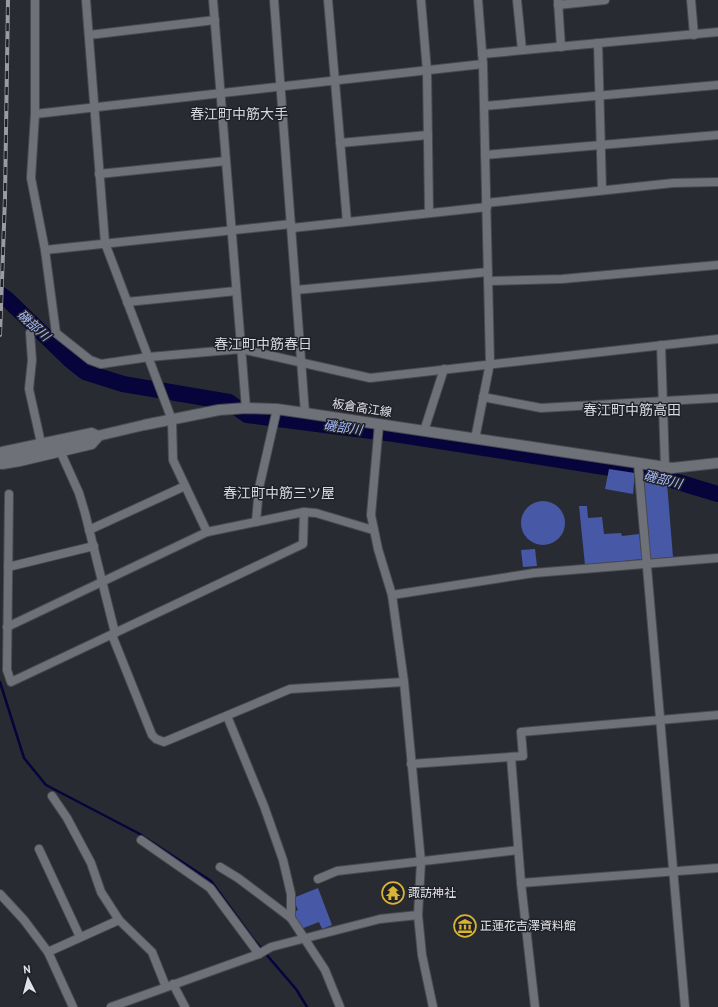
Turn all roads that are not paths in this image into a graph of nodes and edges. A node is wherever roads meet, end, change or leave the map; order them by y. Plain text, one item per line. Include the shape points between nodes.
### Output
1 (35, 0) edge
2 (86, 0) edge
3 (213, 0) edge
4 (274, 0) edge
5 (328, 0) edge
6 (421, 0) edge
7 (478, 0) edge
8 (517, 0) edge
9 (605, 0) edge
10 (692, 0) edge
11 (558, 2) edge
12 (215, 20) junction
13 (718, 32) edge
14 (89, 35) junction
15 (694, 35) junction
16 (598, 43) junction
17 (561, 47) junction
18 (522, 50) junction
19 (482, 54) junction
20 (483, 64) junction
21 (427, 71) junction
22 (335, 80) junction
23 (718, 85) edge
24 (280, 86) junction
25 (221, 92) junction
26 (599, 96) junction
27 (484, 106) junction
28 (94, 107) junction
29 (35, 114) junction
30 (428, 135) junction
31 (718, 135) edge
32 (340, 143) junction
33 (600, 146) junction
34 (485, 155) junction
35 (226, 161) junction
36 (100, 174) junction
37 (718, 182) edge
38 (602, 190) junction
39 (486, 205) junction
40 (429, 213) junction
41 (347, 222) junction
42 (292, 226) junction
43 (231, 229) junction
44 (105, 243) junction
45 (45, 250) junction
46 (718, 265) edge
47 (488, 272) junction
48 (488, 281) junction
49 (296, 290) junction
50 (236, 291) junction
51 (127, 302) junction
52 (30, 333) dead end
53 (718, 339) edge
54 (661, 345) junction
55 (241, 349) junction
56 (149, 357) junction
57 (301, 363) junction
58 (490, 363) junction
59 (444, 369) junction
60 (483, 397) junction
61 (718, 398) edge
62 (664, 401) junction
63 (246, 408) junction
64 (277, 409) junction
65 (305, 413) junction
66 (172, 420) junction
67 (379, 424) junction
68 (424, 431) junction
69 (100, 436) junction
70 (475, 439) junction
71 (41, 443) junction
72 (60, 452) junction
73 (2, 458) junction
74 (638, 463) junction
75 (718, 463) edge
76 (665, 467) junction
77 (185, 486) junction
78 (9, 494) dead end
79 (304, 512) junction
80 (256, 522) junction
81 (90, 530) junction
82 (373, 530) junction
83 (207, 532) junction
84 (94, 546) junction
85 (718, 558) edge
86 (646, 564) junction
87 (8, 567) junction
88 (103, 582) junction
89 (392, 595) junction
90 (8, 627) junction
91 (113, 634) junction
92 (404, 682) junction
93 (718, 715) edge
94 (227, 716) junction
95 (660, 719) junction
96 (511, 757) junction
97 (411, 764) junction
98 (52, 796) dead end
99 (141, 840) dead end
100 (39, 849) dead end
101 (518, 850) junction
102 (421, 862) junction
103 (220, 867) dead end
104 (718, 868) edge
105 (673, 872) junction
106 (318, 879) dead end
107 (521, 883) junction
108 (0, 894) edge
109 (418, 915) junction
110 (291, 918) junction
111 (119, 920) junction
112 (80, 937) junction
113 (303, 939) junction
114 (48, 952) junction
115 (259, 954) junction
116 (169, 986) junction
117 (73, 1007) edge
118 (111, 1007) edge
119 (185, 1007) edge
120 (340, 1007) edge
121 (433, 1007) edge
122 (535, 1007) edge
123 (685, 1007) edge

1 - 29 street
2 - 14 street
3 - 12 street
4 - 24 street
5 - 22 street
6 - 21 street
7 - 19 street
8 - 18 street
9 - 11 street
10 - 15 street
11 - 17 street
12 - 14 street
12 - 25 street
13 - 15 street
14 - 28 street
15 - 16 street
16 - 17 street
16 - 26 street
17 - 18 street
18 - 19 street
19 - 20 street
20 - 21 street
20 - 27 street
21 - 22 street
21 - 30 street
22 - 24 street
22 - 32 street
23 - 26 street
24 - 25 street
24 - 42 street
25 - 28 street
25 - 35 street
26 - 27 street
26 - 33 street
27 - 34 street
28 - 29 street
28 - 36 street
29 - 45 street via 31,178
30 - 32 street
30 - 40 street
31 - 33 street
32 - 41 street
33 - 34 street
33 - 38 street
34 - 39 street
35 - 36 street
35 - 43 street
36 - 44 street
37 - 38 street via 673,183
38 - 39 street
39 - 40 street
39 - 47 street
40 - 41 street
41 - 42 street
42 - 43 street
42 - 49 street
43 - 44 street
43 - 50 street
44 - 45 street
44 - 51 street
45 - 56 street via 56,333 90,360 101,364
46 - 48 street via 562,279
47 - 48 street
47 - 49 street
48 - 58 street
49 - 57 street
50 - 51 street
50 - 55 street
51 - 56 street
52 - 71 street via 32,360 29,389
53 - 54 street
54 - 58 street
54 - 62 street
55 - 56 street
55 - 57 street
55 - 63 street
56 - 66 street
57 - 59 street via 370,378
57 - 65 street
58 - 59 street
58 - 60 street
59 - 68 street
60 - 62 street via 541,408
60 - 70 street
61 - 62 street
62 - 76 street
63 - 64 main road, 板倉高江線
63 - 66 main road, 板倉高江線 via 219,410
64 - 65 main road, 板倉高江線
64 - 80 street via 259,488
65 - 67 main road, 板倉高江線
66 - 69 main road, 板倉高江線
66 - 77 street via 173,460
67 - 68 main road, 板倉高江線
67 - 82 street via 372,498
68 - 70 main road, 板倉高江線
69 - 71 street via 92,432
69 - 72 street via 92,445
69 - 73 main road, 板倉高江線
70 - 74 main road, 板倉高江線
71 - 73 street
72 - 73 street via 20,462
72 - 81 street via 79,493
74 - 76 main road, 板倉高江線
74 - 86 street
75 - 76 main road, 板倉高江線
77 - 81 street
77 - 83 street
78 - 87 street
79 - 80 street
79 - 82 street via 316,513
79 - 91 street via 303,544
80 - 83 street
81 - 84 street
82 - 89 street
83 - 88 street
84 - 87 street
84 - 88 street
85 - 86 street
86 - 89 street via 534,573
86 - 95 street
87 - 90 street
88 - 90 street
88 - 91 street
89 - 92 street
90 - 91 street via 7,670 11,682
91 - 94 street via 152,735 156,739 164,742
92 - 94 street via 290,689
92 - 97 street
93 - 95 street
94 - 110 street via 283,860 291,894
95 - 96 street via 521,732 523,756
95 - 105 street
96 - 97 street
96 - 101 street
97 - 102 street
98 - 111 street via 67,818 91,863 101,892
99 - 115 street via 210,888
100 - 112 street
101 - 102 street
101 - 107 street
102 - 106 street via 337,871
102 - 109 street
103 - 110 street
104 - 105 street
105 - 107 street
105 - 123 street
107 - 122 street
108 - 114 street
109 - 113 street via 380,919
109 - 121 street via 422,955
110 - 113 street
111 - 112 street
111 - 116 street via 152,952
112 - 114 street
113 - 115 street via 271,947
113 - 120 street via 325,970
114 - 117 street
115 - 116 street
116 - 118 street
116 - 119 street

